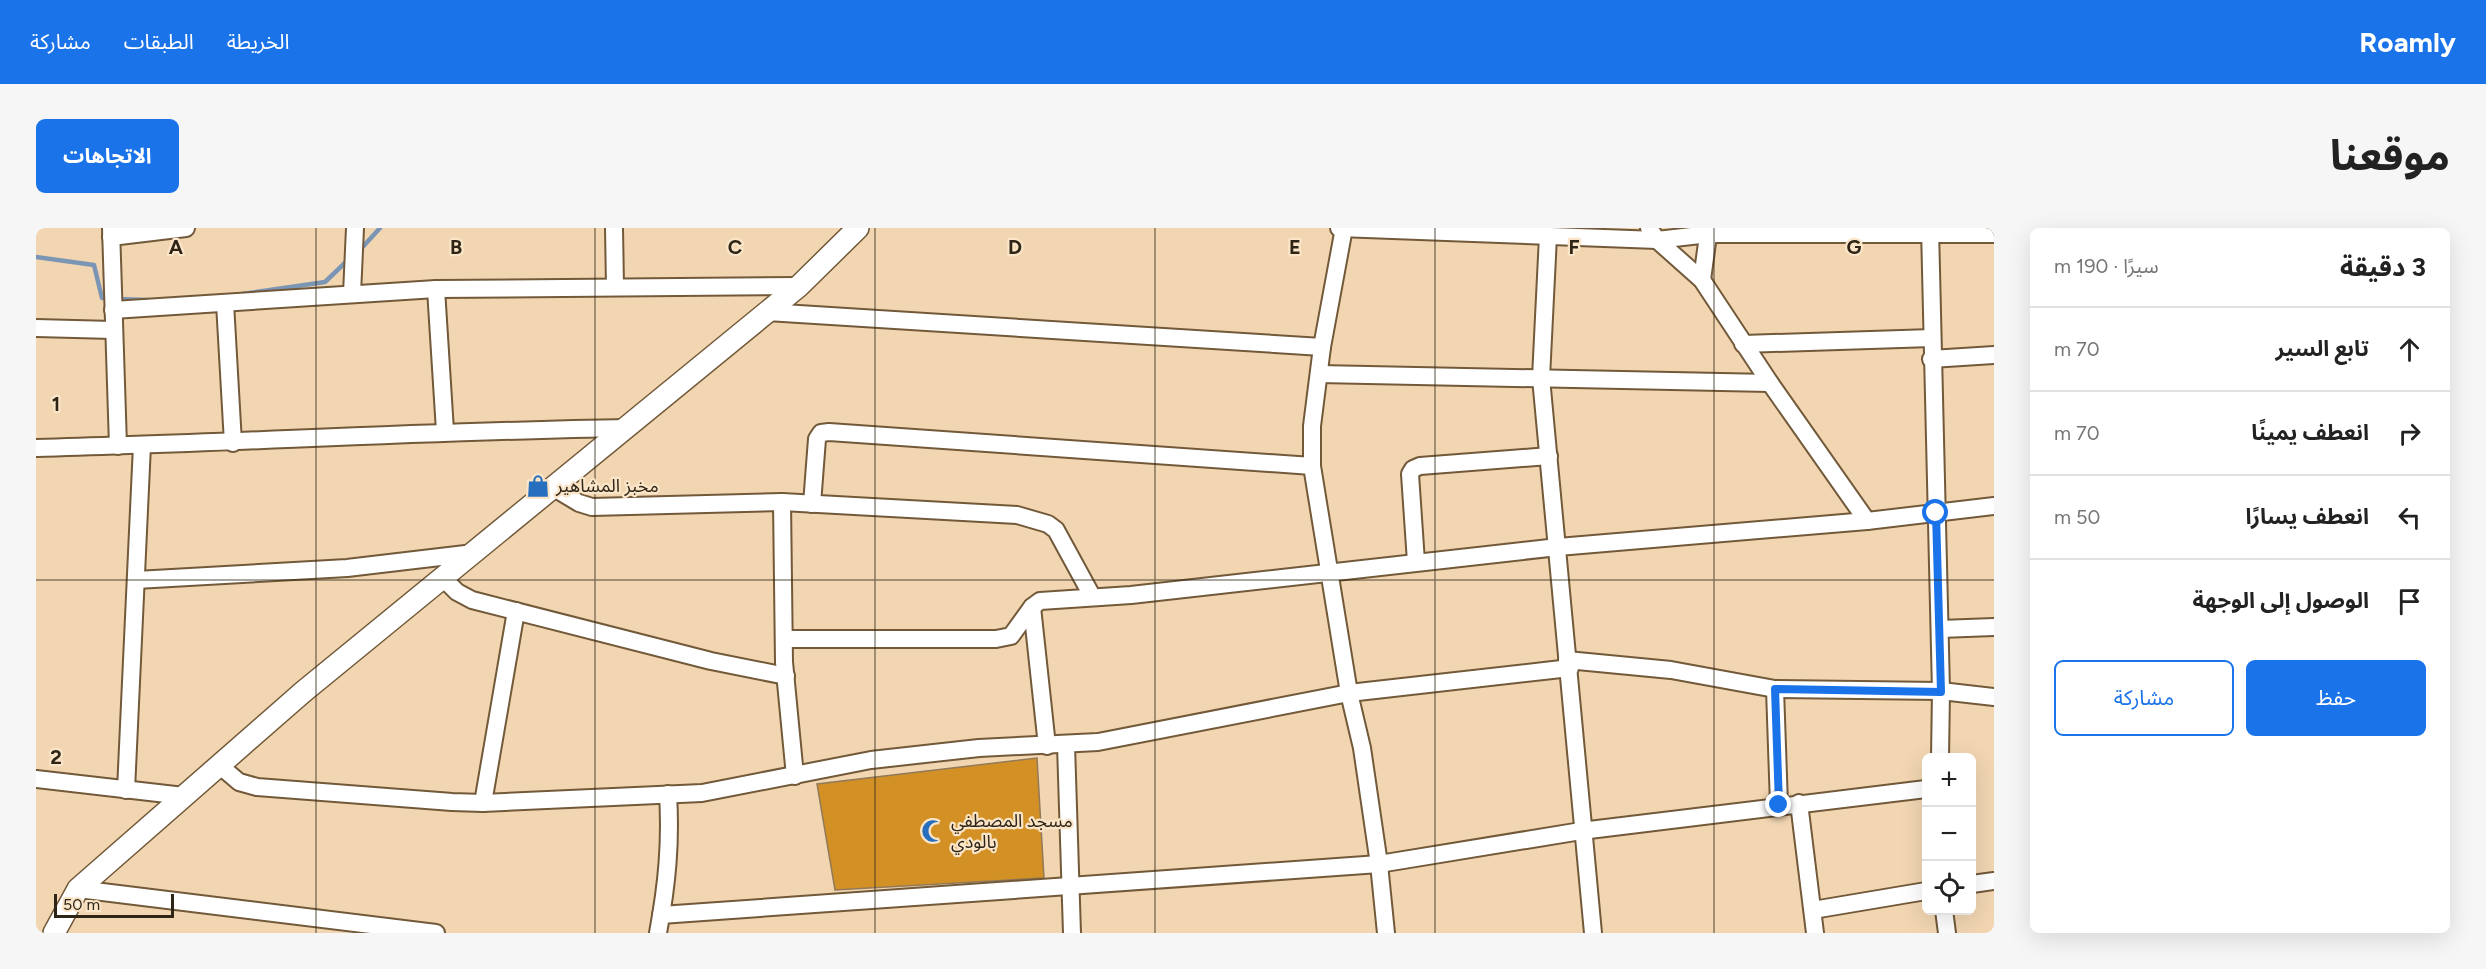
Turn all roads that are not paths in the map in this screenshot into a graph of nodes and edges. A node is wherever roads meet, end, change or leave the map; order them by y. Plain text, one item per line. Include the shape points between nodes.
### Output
1 (186, 228) edge
2 (356, 228) edge
3 (614, 228) edge
4 (858, 228) edge
5 (1338, 228) edge
6 (1344, 228) edge
7 (1709, 231) edge
8 (1930, 231) edge
9 (111, 232) edge
10 (1653, 234) edge
11 (1994, 234) edge
12 (1548, 236) junction
13 (1702, 280) junction
14 (799, 286) junction
15 (615, 287) junction
16 (436, 289) junction
17 (352, 294) junction
18 (225, 303) junction
19 (113, 310) junction
20 (767, 312) junction
21 (36, 328) edge
22 (113, 330) junction
23 (1932, 338) junction
24 (1743, 344) junction
25 (1322, 347) junction
26 (1994, 355) edge
27 (1931, 359) junction
28 (1319, 374) junction
29 (1541, 378) junction
30 (1770, 383) junction
31 (628, 428) junction
32 (445, 431) junction
33 (233, 443) junction
34 (142, 445) junction
35 (118, 446) junction
36 (36, 448) edge
37 (1549, 456) junction
38 (1312, 466) junction
39 (554, 488) junction
40 (782, 502) junction
41 (812, 504) junction
42 (1994, 506) edge
43 (1936, 513) junction
44 (1867, 521) junction
45 (1558, 547) junction
46 (474, 553) junction
47 (1416, 562) junction
48 (1328, 571) junction
49 (443, 578) junction
50 (136, 580) junction
51 (1092, 596) junction
52 (1032, 608) junction
53 (516, 611) junction
54 (1994, 627) edge
55 (1940, 629) junction
56 (784, 639) junction
57 (1568, 664) junction
58 (786, 676) junction
59 (1775, 689) junction
60 (1941, 692) junction
61 (1349, 693) junction
62 (1994, 697) edge
63 (1066, 745) junction
64 (1047, 746) junction
65 (1940, 753) edge
66 (219, 765) junction
67 (795, 776) junction
68 (36, 779) edge
69 (1922, 789) edge
70 (126, 790) junction
71 (668, 794) junction
72 (184, 796) junction
73 (483, 802) junction
74 (1799, 803) junction
75 (1779, 805) junction
76 (1581, 831) junction
77 (1379, 864) junction
78 (1994, 881) edge
79 (1976, 883) edge
80 (1071, 886) junction
81 (78, 889) junction
82 (1922, 892) edge
83 (1813, 910) junction
84 (661, 915) junction
85 (1945, 915) edge
86 (379, 930) edge
87 (54, 933) edge
88 (436, 933) edge
89 (658, 933) edge
90 (1072, 933) edge
91 (1386, 933) edge
92 (1593, 933) edge
93 (1815, 933) edge
94 (1947, 933) edge

1 - 9 street
2 - 17 street
3 - 15 street
4 - 14 street
5 - 6 street
6 - 12 street
6 - 25 street
7 - 8 street
7 - 10 street
7 - 13 street
8 - 11 street
8 - 23 street
9 - 19 street
10 - 12 street
10 - 13 street
12 - 29 street
13 - 24 street
14 - 15 street
14 - 20 street
15 - 16 street
16 - 17 street
16 - 32 street
17 - 18 street
18 - 19 street
18 - 33 street
19 - 22 street
20 - 25 street
20 - 31 street
21 - 22 street
22 - 35 street
23 - 24 street
23 - 27 street
24 - 30 street
25 - 28 street
26 - 27 street
27 - 43 street
28 - 29 street
28 - 38 street via 1312,426
29 - 30 street
29 - 37 street
30 - 44 street
31 - 32 street
31 - 39 street
32 - 33 street
33 - 34 street
34 - 35 street
34 - 50 street
35 - 36 street
37 - 45 street
37 - 47 street via 1420,465 1413,469 1410,474
38 - 41 street via 828,432 817,439
38 - 48 street
39 - 40 street via 592,507
39 - 46 street
40 - 41 street
40 - 56 street
41 - 51 street via 1017,514 1048,524 1064,541
42 - 43 street
43 - 44 street
43 - 55 street
44 - 45 street
45 - 47 street
45 - 57 street
46 - 49 street
46 - 50 street via 347,568
47 - 48 street
48 - 51 street via 1131,595
48 - 61 street
49 - 53 street via 472,600
49 - 66 street
50 - 70 street
51 - 52 street via 1040,601
52 - 56 street via 1011,636 996,639
52 - 64 street
53 - 58 street
53 - 73 street
54 - 55 street
55 - 60 street
56 - 58 street
57 - 59 street via 1671,670
57 - 61 street
57 - 76 street
58 - 67 street
59 - 60 street
59 - 75 street
60 - 62 street
60 - 65 street
61 - 63 street
61 - 77 street via 1362,748
63 - 64 street
63 - 80 street
64 - 67 street via 979,748 871,760
66 - 72 street
66 - 73 street via 239,782 257,787
67 - 71 street via 702,793
68 - 70 street
69 - 74 street
70 - 72 street
71 - 73 street
71 - 84 street via 668,873
72 - 81 street
74 - 75 street
74 - 83 street
75 - 76 street
76 - 77 street
76 - 92 street
77 - 80 street
77 - 91 street
78 - 79 street
80 - 84 street
80 - 90 street
81 - 86 street
81 - 87 street
82 - 83 street
83 - 93 street
84 - 89 street
85 - 94 street
86 - 88 street

